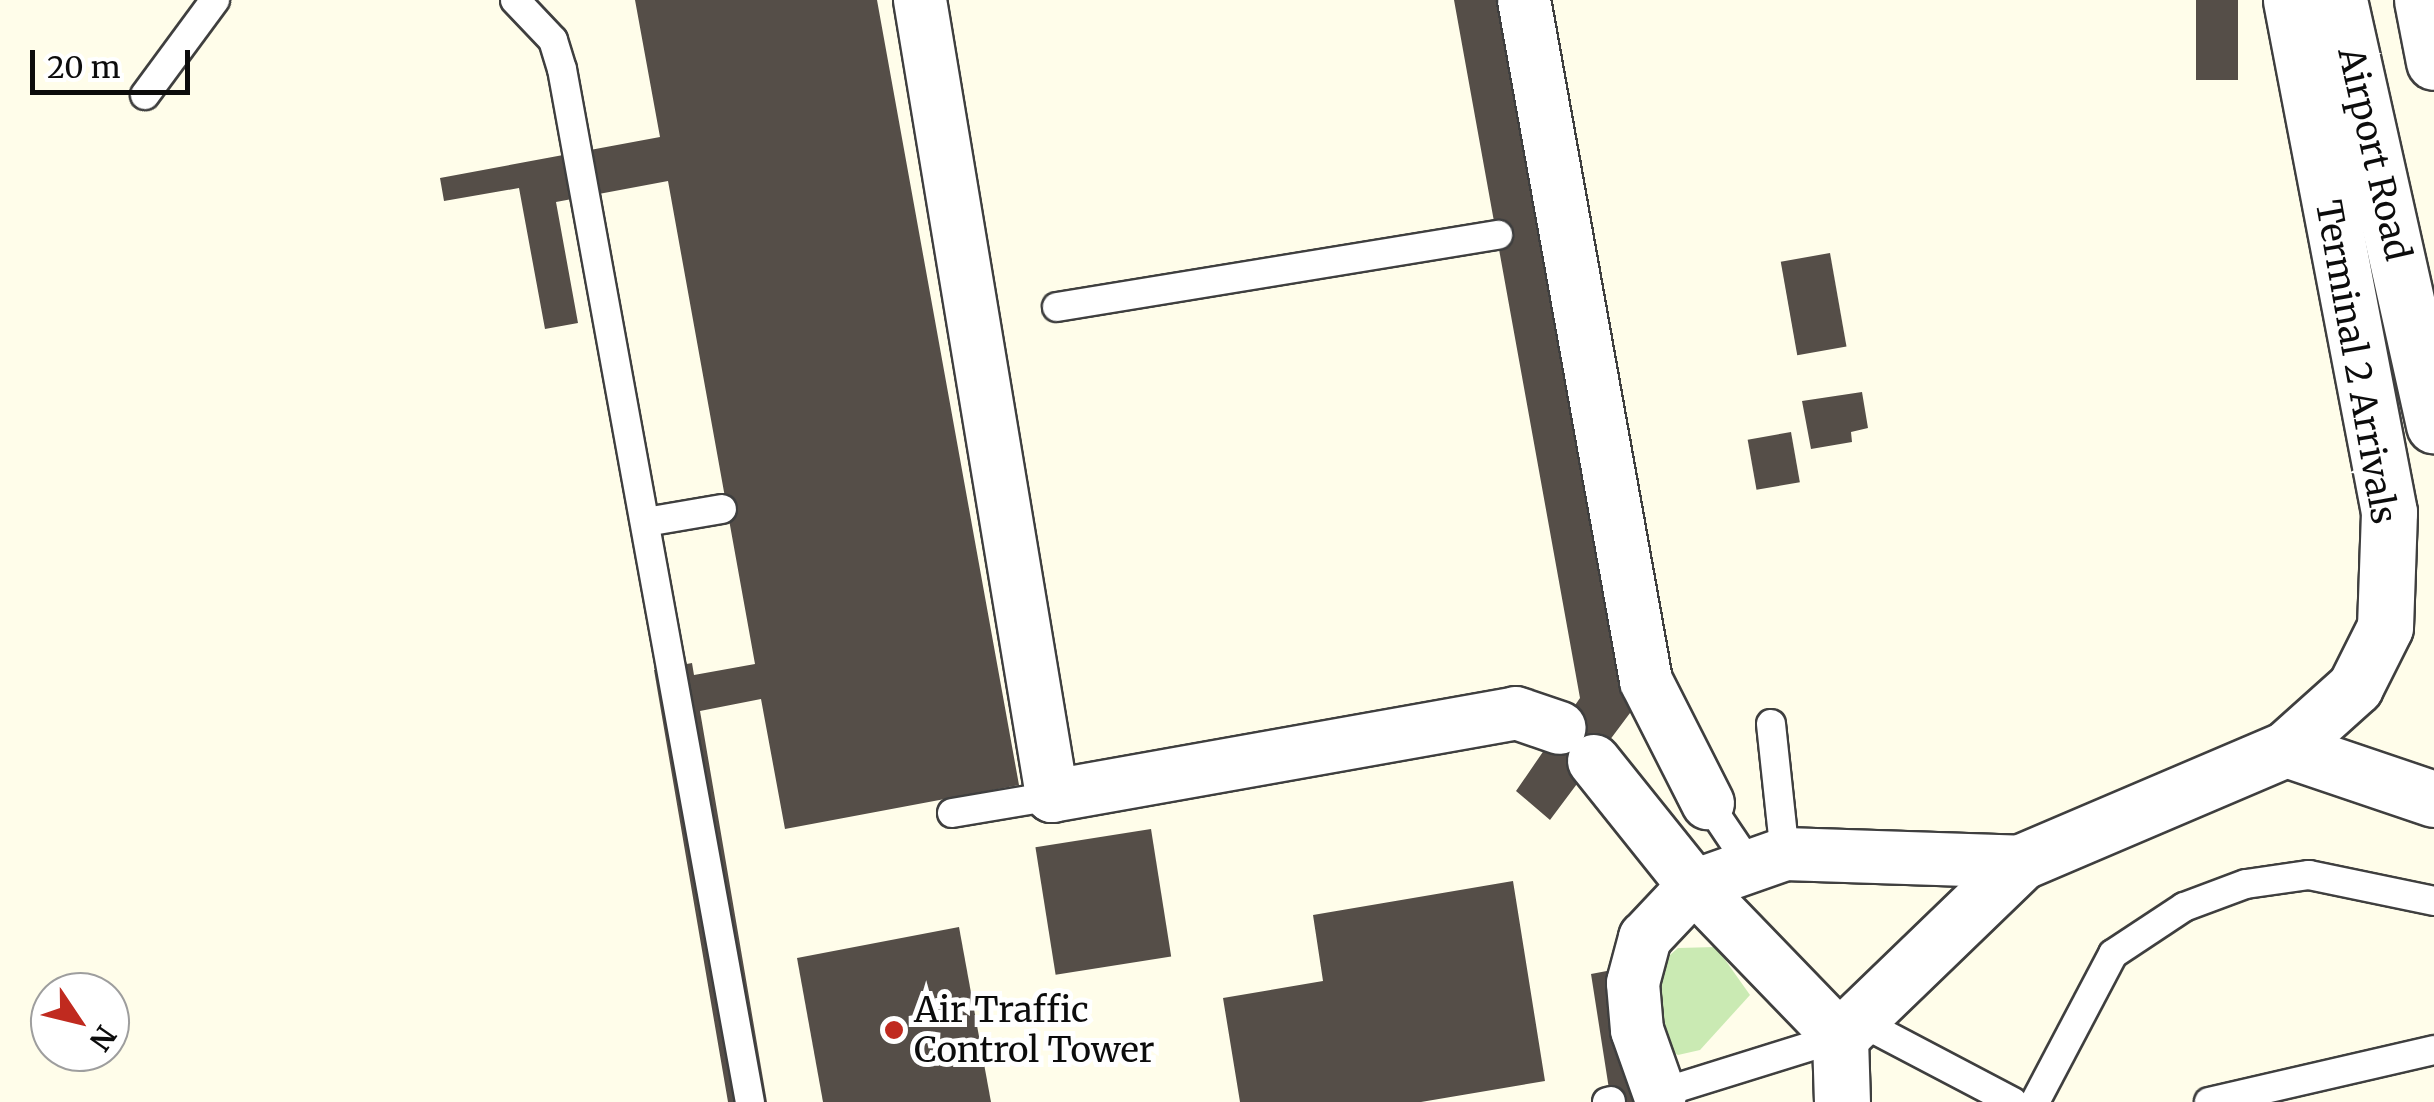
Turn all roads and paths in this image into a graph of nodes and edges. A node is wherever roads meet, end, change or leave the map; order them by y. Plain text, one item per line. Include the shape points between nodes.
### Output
1 (215, 0) edge
2 (515, 0) edge
3 (920, 0) edge
4 (1524, 0) edge
5 (2291, 0) edge
6 (2339, 0) edge
7 (2422, 0) edge
8 (2434, 62) edge
9 (145, 95) dead end
10 (1498, 236) dead end
11 (1057, 306) dead end
12 (2434, 426) edge
13 (722, 509) dead end
14 (646, 522) junction
15 (1771, 724) dead end
16 (2286, 749) junction
17 (1052, 796) junction
18 (2434, 799) edge
19 (1708, 803) joint
20 (952, 814) dead end
21 (1766, 858) junction
22 (2021, 862) junction
23 (1694, 886) junction
24 (2434, 901) edge
25 (1848, 1028) junction
26 (2434, 1050) edge
27 (1630, 1099) edge
28 (750, 1102) edge
29 (1842, 1102) edge
30 (2014, 1102) edge
31 (2035, 1102) edge
32 (2209, 1102) edge

1 - 9 lane
2 - 14 lane via 558,53
3 - 17 street
4 - 19 street via 1558,221 1646,680
5 - 16 street, Terminal 2 Arrivals via 2389,512 2385,627 2355,688
6 - 12 street, Airport Road
7 - 8 street
10 - 11 lane
13 - 14 lane
14 - 28 lane
15 - 21 lane
16 - 18 street
16 - 22 street, Terminal 2 Arrivals
17 - 20 lane
17 - 23 street via 1516,713 1577,744
19 - 21 lane
21 - 22 street
21 - 23 street
22 - 25 street
23 - 25 street
23 - 27 street via 1645,938 1633,983 1637,1030
24 - 31 lane via 2310,875 2246,884 2184,907 2113,954
25 - 27 lane
25 - 29 street
25 - 30 lane
26 - 32 lane

